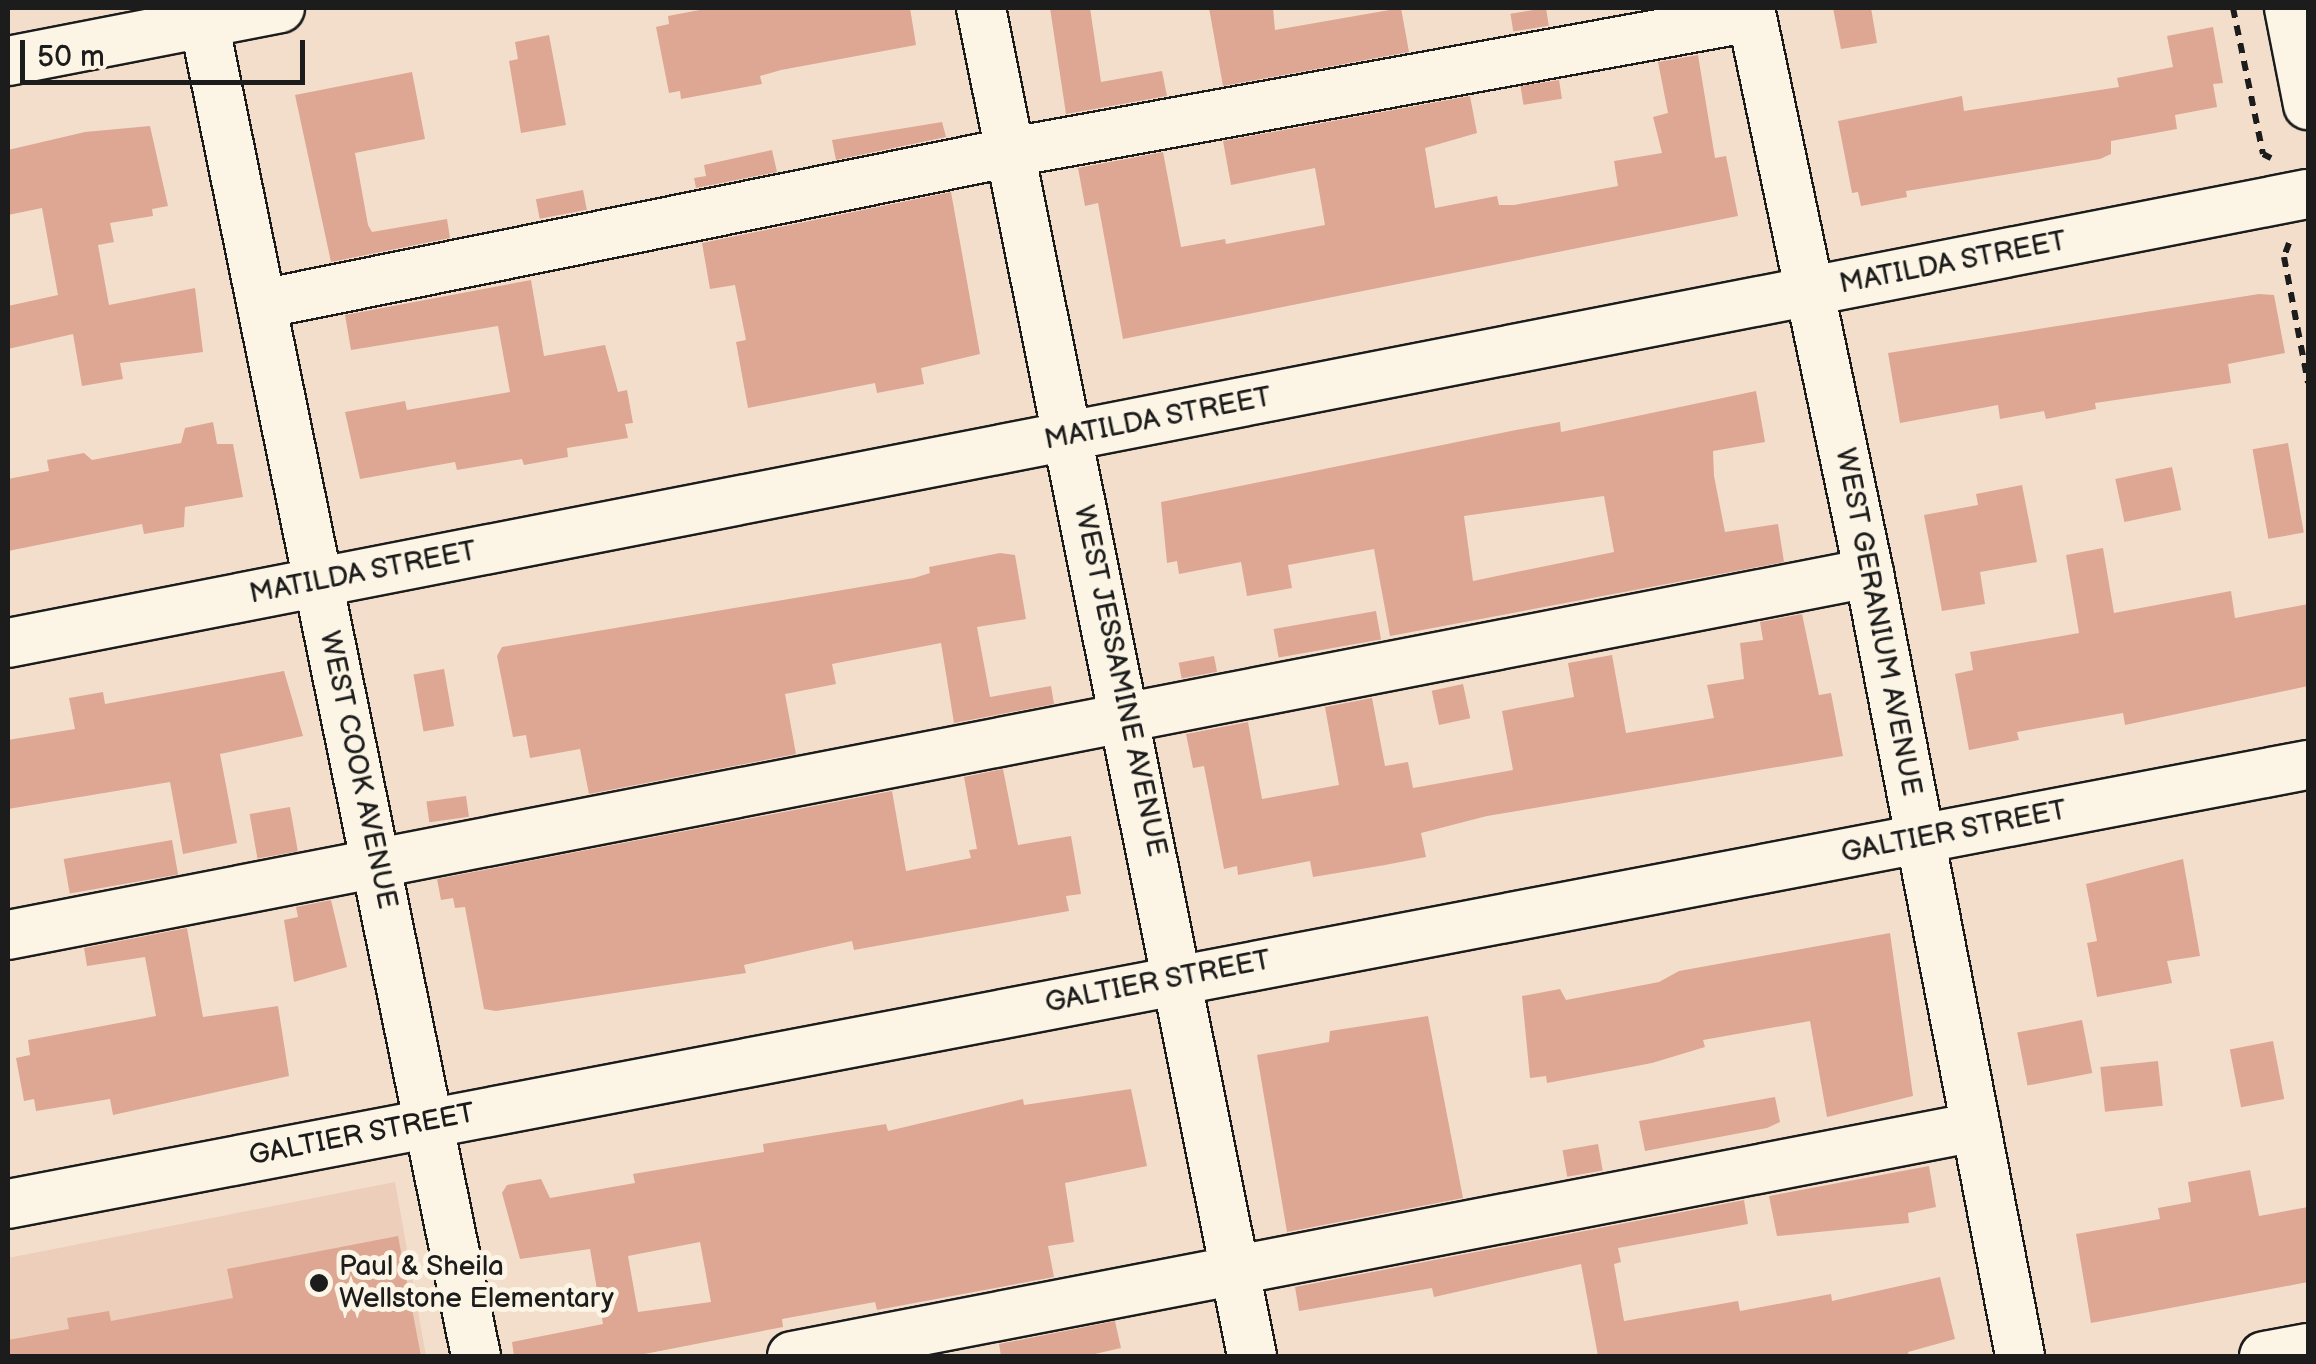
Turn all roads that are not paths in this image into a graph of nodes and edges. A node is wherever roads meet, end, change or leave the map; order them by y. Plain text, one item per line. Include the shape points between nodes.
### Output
1 (280, 8) edge
2 (981, 8) edge
3 (2289, 8) edge
4 (1751, 12) edge
5 (203, 15) edge
6 (8, 60) edge
7 (2308, 106) edge
8 (1012, 152) junction
9 (2308, 194) edge
10 (1810, 291) junction
11 (262, 304) junction
12 (1070, 436) junction
13 (1870, 573) junction
14 (319, 582) junction
15 (8, 643) edge
16 (1128, 712) junction
17 (2308, 764) edge
18 (1920, 838) junction
19 (378, 863) junction
20 (8, 934) edge
21 (1180, 978) junction
22 (429, 1122) junction
23 (1976, 1126) junction
24 (8, 1204) edge
25 (1235, 1269) junction
26 (2308, 1348) edge
27 (476, 1356) edge
28 (792, 1356) edge
29 (1252, 1356) edge
30 (2020, 1356) edge
31 (2264, 1356) edge

1 - 5 street
2 - 8 street, WEST JESSAMINE AVENUE
3 - 7 street
4 - 8 street
4 - 10 street, WEST GERANIUM AVENUE
5 - 6 street
5 - 11 street, WEST COOK AVENUE
8 - 11 street
8 - 12 street, WEST JESSAMINE AVENUE
9 - 10 street, MATILDA STREET
10 - 12 street, MATILDA STREET
10 - 13 street, WEST GERANIUM AVENUE
11 - 14 street, WEST COOK AVENUE
12 - 14 street, MATILDA STREET
12 - 16 street, WEST JESSAMINE AVENUE
13 - 16 street
13 - 18 street, WEST GERANIUM AVENUE
14 - 15 street, MATILDA STREET
14 - 19 street, WEST COOK AVENUE
16 - 19 street
16 - 21 street, WEST JESSAMINE AVENUE
17 - 18 street, GALTIER STREET
18 - 21 street, GALTIER STREET
18 - 23 street, WEST GERANIUM AVENUE
19 - 20 street
19 - 22 street, WEST COOK AVENUE
21 - 22 street, GALTIER STREET
21 - 25 street, WEST JESSAMINE AVENUE
22 - 24 street, GALTIER STREET
22 - 27 street, WEST COOK AVENUE
23 - 25 street
23 - 30 street, WEST GERANIUM AVENUE
25 - 28 street
25 - 29 street, WEST JESSAMINE AVENUE
26 - 31 street

